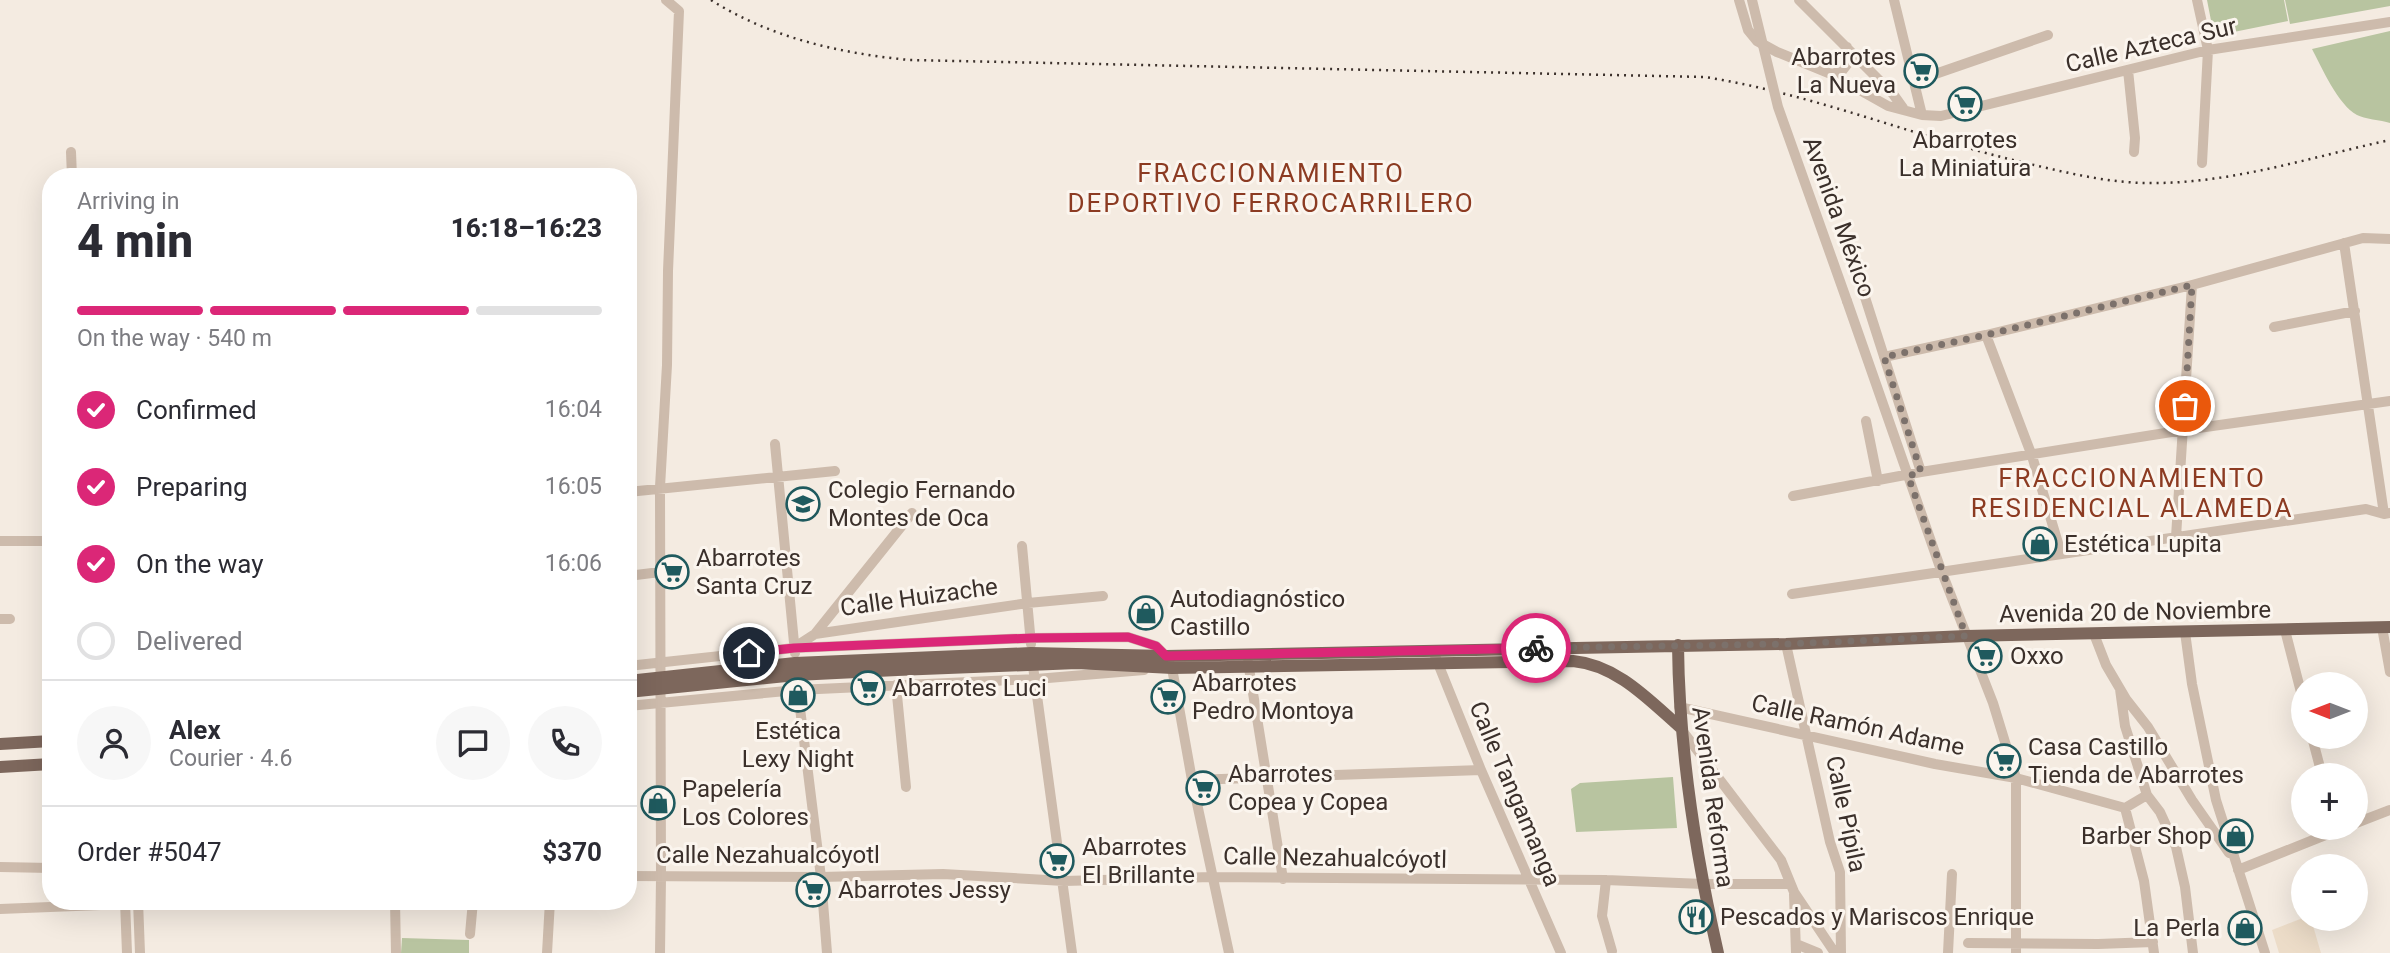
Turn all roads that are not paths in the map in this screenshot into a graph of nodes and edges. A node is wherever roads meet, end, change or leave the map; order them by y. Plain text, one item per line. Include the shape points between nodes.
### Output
1 (666, 0) edge
2 (1740, 0) edge
3 (1752, 0) edge
4 (1799, 0) edge
5 (1894, 0) edge
6 (2197, 0) edge
7 (2390, 22) edge
8 (2048, 35) dead end
9 (1847, 46) junction
10 (2208, 50) junction
11 (2128, 70) junction
12 (1831, 74) junction
13 (1915, 80) junction
14 (1903, 108) junction
15 (1922, 115) junction
16 (71, 152) dead end
17 (2134, 152) dead end
18 (2202, 163) dead end
19 (72, 168) edge
20 (2390, 239) edge
21 (2344, 243) junction
22 (2192, 285) junction
23 (1863, 291) dead end
24 (2355, 311) junction
25 (2274, 327) dead end
26 (1986, 335) junction
27 (1884, 357) junction
28 (2390, 401) edge
29 (2369, 406) junction
30 (1866, 421) dead end
31 (2184, 430) junction
32 (775, 444) dead end
33 (2032, 456) junction
34 (835, 471) dead end
35 (1921, 472) junction
36 (778, 476) junction
37 (1908, 476) junction
38 (1878, 481) junction
39 (660, 487) junction
40 (637, 491) edge
41 (1793, 496) dead end
42 (2385, 498) edge
43 (2366, 509) junction
44 (912, 513) dead end
45 (2387, 514) edge
46 (2176, 537) junction
47 (0, 541) edge
48 (42, 541) edge
49 (1022, 546) dead end
50 (2061, 553) junction
51 (1941, 570) junction
52 (660, 572) junction
53 (637, 575) edge
54 (1791, 594) dead end
55 (1103, 596) dead end
56 (1028, 603) junction
57 (2386, 627) edge
58 (2285, 630) junction
59 (2185, 632) junction
60 (815, 634) junction
61 (2094, 634) junction
62 (1966, 636) junction
63 (1031, 638) junction
64 (1786, 644) junction
65 (1678, 645) junction
66 (794, 648) junction
67 (1435, 657) junction
68 (1032, 658) junction
69 (661, 661) junction
70 (1248, 661) junction
71 (1169, 662) junction
72 (637, 665) edge
73 (1156, 667) junction
74 (795, 669) junction
75 (2296, 672) edge
76 (2390, 672) edge
77 (1036, 680) junction
78 (637, 682) edge
79 (660, 683) junction
80 (896, 685) junction
81 (637, 689) edge
82 (2120, 689) junction
83 (797, 690) junction
84 (660, 703) junction
85 (637, 705) edge
86 (1679, 707) junction
87 (1681, 729) junction
88 (1808, 737) junction
89 (42, 742) edge
90 (0, 744) edge
91 (42, 765) edge
92 (0, 767) edge
93 (1481, 770) junction
94 (1266, 778) junction
95 (2016, 778) junction
96 (1192, 780) junction
97 (906, 787) dead end
98 (2147, 795) junction
99 (2125, 808) junction
100 (2390, 810) edge
101 (2368, 818) edge
102 (2308, 840) edge
103 (2237, 866) junction
104 (0, 867) edge
105 (42, 868) edge
106 (1952, 874) dead end
107 (637, 876) edge
108 (661, 877) junction
109 (821, 877) junction
110 (1212, 877) junction
111 (1283, 879) junction
112 (1528, 880) junction
113 (1605, 880) junction
114 (1064, 881) junction
115 (1703, 884) junction
116 (1792, 888) junction
117 (42, 907) edge
118 (0, 909) edge
119 (126, 910) edge
120 (138, 910) edge
121 (395, 910) edge
122 (472, 910) edge
123 (549, 910) edge
124 (470, 934) dead end
125 (1968, 943) dead end
126 (2154, 947) edge
127 (1796, 949) edge
128 (2016, 949) edge
129 (1612, 951) dead end
130 (127, 953) edge
131 (140, 953) edge
132 (396, 953) edge
133 (547, 953) edge
134 (660, 953) edge
135 (827, 953) edge
136 (1072, 953) edge
137 (1229, 953) edge
138 (1561, 953) edge
139 (1718, 953) edge
140 (1818, 953) edge
141 (1835, 953) edge
142 (1841, 953) edge
143 (1948, 953) edge
144 (2193, 953) edge
145 (2265, 953) edge

1 - 39 street via 679,11
2 - 12 street via 1756,41
3 - 37 street, Avenida México, bridge via 1777,107
4 - 9 street
5 - 13 street
6 - 10 street
7 - 10 street, Calle Azteca Sur
8 - 13 street
9 - 12 street via 1849,62 1842,71
9 - 14 street
10 - 11 street, Calle Azteca Sur
10 - 18 street
11 - 15 street, Calle Azteca Sur via 1941,116
11 - 17 street
12 - 14 street via 1888,106
13 - 15 street
14 - 15 street
16 - 19 street
20 - 21 street
21 - 22 street
21 - 24 street
22 - 26 street
22 - 31 street
23 - 27 street
24 - 25 street
24 - 29 street
26 - 27 street
26 - 33 street
27 - 35 street
28 - 29 street
29 - 31 street
29 - 42 street
30 - 38 street
31 - 33 street
31 - 46 street
32 - 36 street
33 - 35 street
33 - 50 street
34 - 36 street
35 - 37 street
36 - 39 street
36 - 66 street
37 - 38 street
37 - 51 street, Avenida México
38 - 41 street
39 - 40 street
39 - 52 street
42 - 43 street
42 - 45 street
43 - 45 street
43 - 46 street
44 - 60 street
46 - 50 street
47 - 48 street
49 - 56 street
50 - 51 street
51 - 54 street
51 - 62 street, Avenida México
52 - 53 street
52 - 69 street
55 - 56 street, Calle Huizache
56 - 60 street, Calle Huizache
56 - 63 street
57 - 58 main road, Avenida 20 de Noviembre
57 - 76 street
58 - 59 main road, Avenida 20 de Noviembre
58 - 75 street
59 - 61 main road, Avenida 20 de Noviembre
59 - 103 street via 2216,800
60 - 66 street
61 - 62 main road, Avenida 20 de Noviembre
61 - 82 street
62 - 64 main road, Avenida 20 de Noviembre
62 - 95 street, Avenida México
63 - 66 street
63 - 68 street
63 - 71 street via 1128,637 1156,646
64 - 65 main road, Avenida 20 de Noviembre
64 - 88 street, Calle Pípila
65 - 67 main road, Avenida 20 de Noviembre
65 - 86 main road, Avenida Reforma
66 - 69 street
66 - 74 street
67 - 70 main road, Avenida 20 de Noviembre
67 - 87 main road, Avenida 20 de Noviembre via 1573,661 1600,666 1621,677
67 - 93 street, Calle Tangamanga
68 - 71 main road, Avenida 20 de Noviembre
68 - 73 main road, Avenida 20 de Noviembre
68 - 74 main road, Avenida 20 de Noviembre
68 - 77 street
69 - 72 street
69 - 79 street
70 - 71 main road, Avenida 20 de Noviembre
70 - 94 street
71 - 73 main road, Avenida 20 de Noviembre
71 - 96 street
73 - 77 street, Avenida 20 de Noviembre
74 - 79 main road, Avenida 20 de Noviembre
74 - 83 street
77 - 80 street, Avenida 20 de Noviembre
77 - 114 street
78 - 79 main road, Avenida 20 de Noviembre
79 - 81 main road, Avenida 20 de Noviembre
79 - 84 street
80 - 83 street, Avenida 20 de Noviembre
80 - 97 street
82 - 98 street via 2125,726
82 - 103 street
83 - 84 street, Avenida 20 de Noviembre
83 - 109 street
84 - 85 street, Avenida 20 de Noviembre
84 - 108 street
86 - 87 main road, Avenida Reforma
86 - 88 street, Calle Ramón Adame
87 - 115 main road, Avenida Reforma
87 - 116 street via 1781,860
88 - 95 street, Calle Ramón Adame
88 - 142 street, Calle Pípila via 1840,872
89 - 90 main road
91 - 92 main road
93 - 94 street
93 - 112 street, Calle Tangamanga
94 - 96 street
94 - 111 street
95 - 99 street, Calle Ramón Adame
95 - 128 street, Avenida México
96 - 110 street
98 - 99 street
98 - 144 street via 2176,847
99 - 126 street via 2144,881
100 - 101 street
102 - 103 street
103 - 145 street
104 - 105 street
106 - 143 street
107 - 108 street, Calle Nezahualcóyotl
108 - 109 street, Calle Nezahualcóyotl
108 - 134 street
109 - 114 street, Calle Nezahualcóyotl via 943,874
109 - 135 street
110 - 111 street, Calle Nezahualcóyotl
110 - 114 street, Calle Nezahualcóyotl
110 - 137 street
111 - 112 street, Calle Nezahualcóyotl
112 - 113 street, Calle Nezahualcóyotl
112 - 138 street, Calle Tangamanga
113 - 115 street, Calle Nezahualcóyotl
113 - 129 street via 1602,916
114 - 136 street
115 - 116 street, Calle Nezahualcóyotl
115 - 139 main road, Avenida Reforma
116 - 127 street
116 - 141 street
117 - 118 street
119 - 130 street
120 - 131 street
121 - 132 street
122 - 124 street
123 - 133 street
125 - 128 street
126 - 128 street
127 - 140 street

